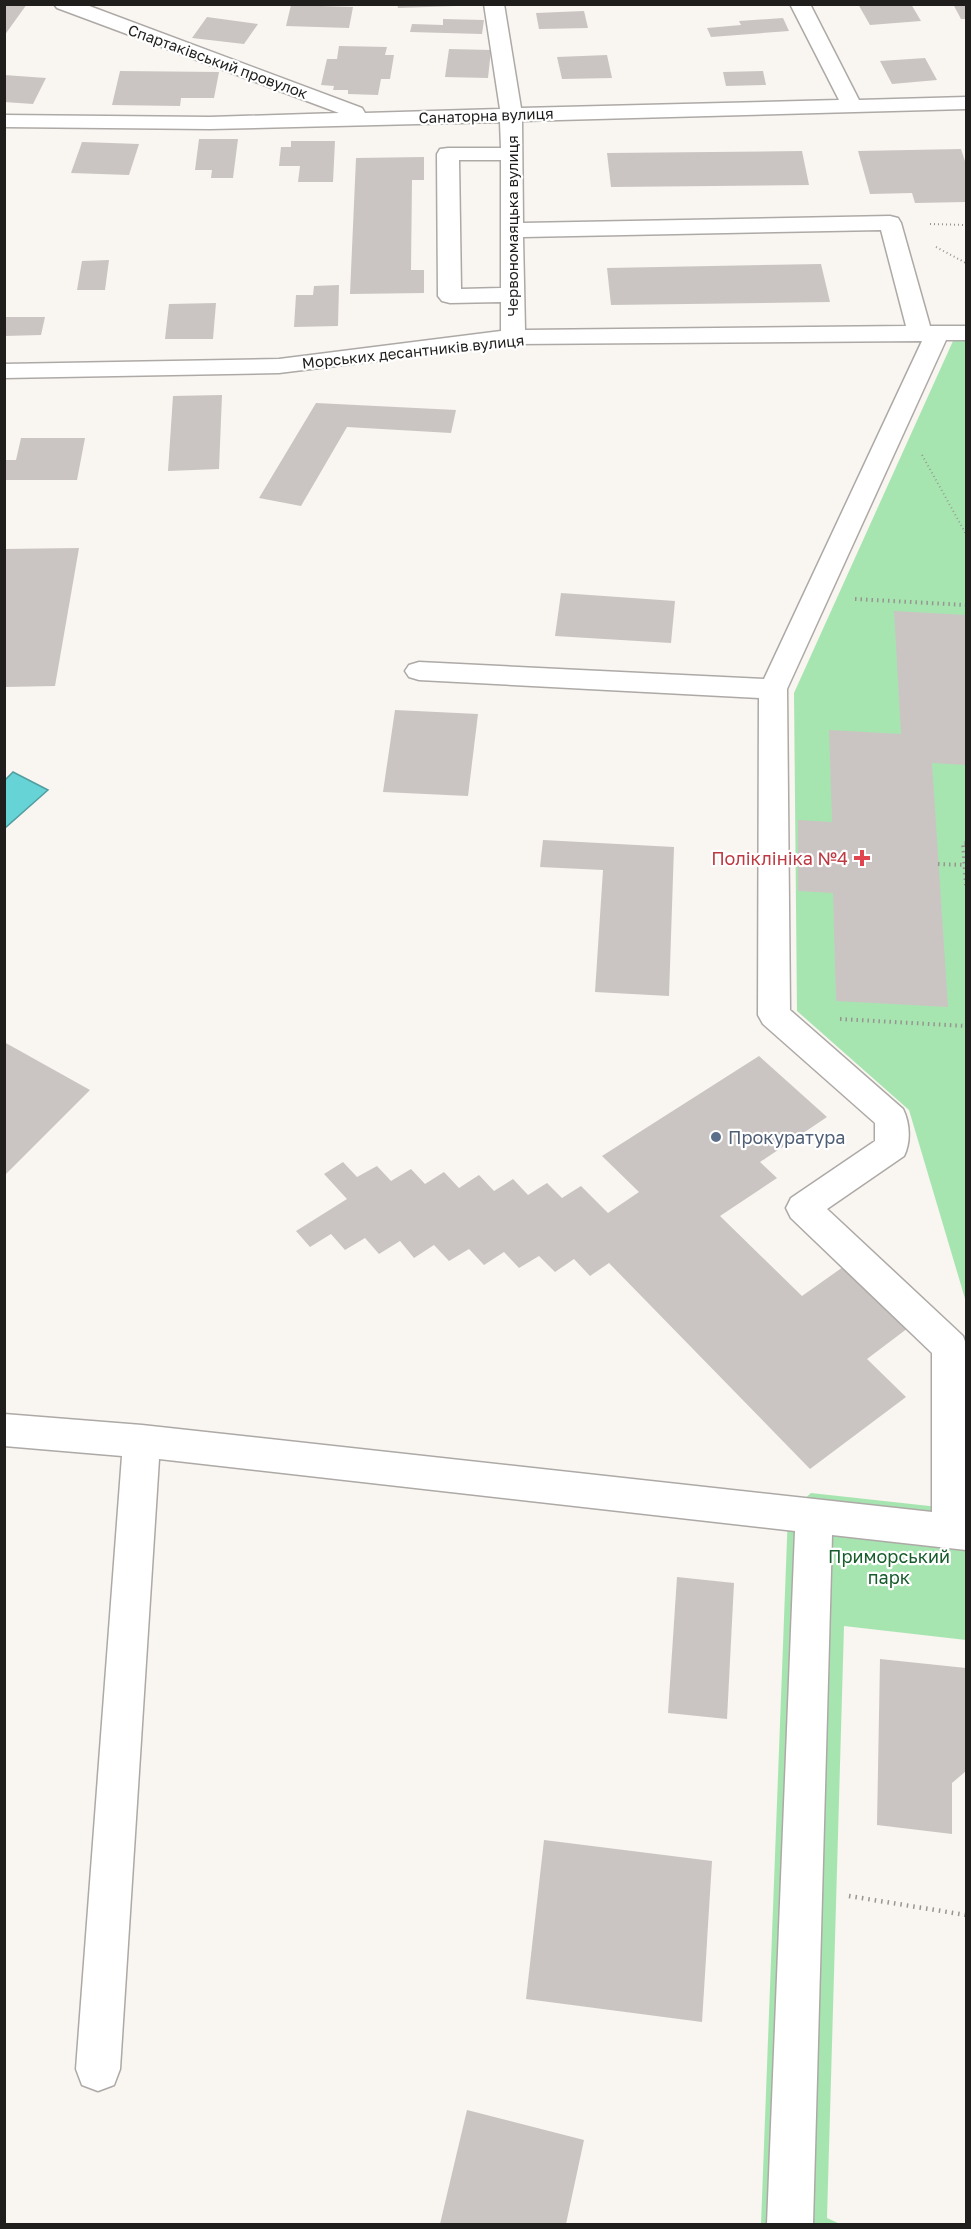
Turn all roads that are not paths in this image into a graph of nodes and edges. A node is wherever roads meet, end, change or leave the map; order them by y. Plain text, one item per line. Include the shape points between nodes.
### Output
1 (64, 4) edge
2 (494, 4) edge
3 (800, 4) edge
4 (966, 103) edge
5 (852, 106) junction
6 (511, 115) junction
7 (372, 118) junction
8 (4, 121) edge
9 (512, 154) junction
10 (512, 230) junction
11 (513, 295) junction
12 (966, 333) edge
13 (929, 334) junction
14 (513, 338) junction
15 (4, 371) edge
16 (419, 671) dead end
17 (773, 689) junction
18 (4, 1430) edge
19 (142, 1441) junction
20 (814, 1516) junction
21 (959, 1532) edge
22 (98, 2069) dead end
23 (790, 2224) edge

1 - 7 street, Спартаківський провулок
2 - 6 street, Червономаяцька вулиця
3 - 5 street
4 - 5 street, Санаторна вулиця
5 - 6 street, Санаторна вулиця
6 - 7 street, Санаторна вулиця
6 - 9 street, Червономаяцька вулиця
7 - 8 street, Санаторна вулиця via 199,123
9 - 10 street, Червономаяцька вулиця
9 - 11 street via 448,154 450,296
10 - 11 street, Червономаяцька вулиця
10 - 13 street via 890,224
11 - 14 street, Червономаяцька вулиця
12 - 13 street, Морських десантників вулиця
13 - 14 street, Морських десантників вулиця
13 - 17 street via 900,415
14 - 15 street, Морських десантників вулиця via 279,366
16 - 17 street
17 - 21 street via 774,1015 891,1118 892,1147 803,1208 950,1347
18 - 19 street
19 - 20 street
19 - 22 street
20 - 21 street
20 - 23 street

